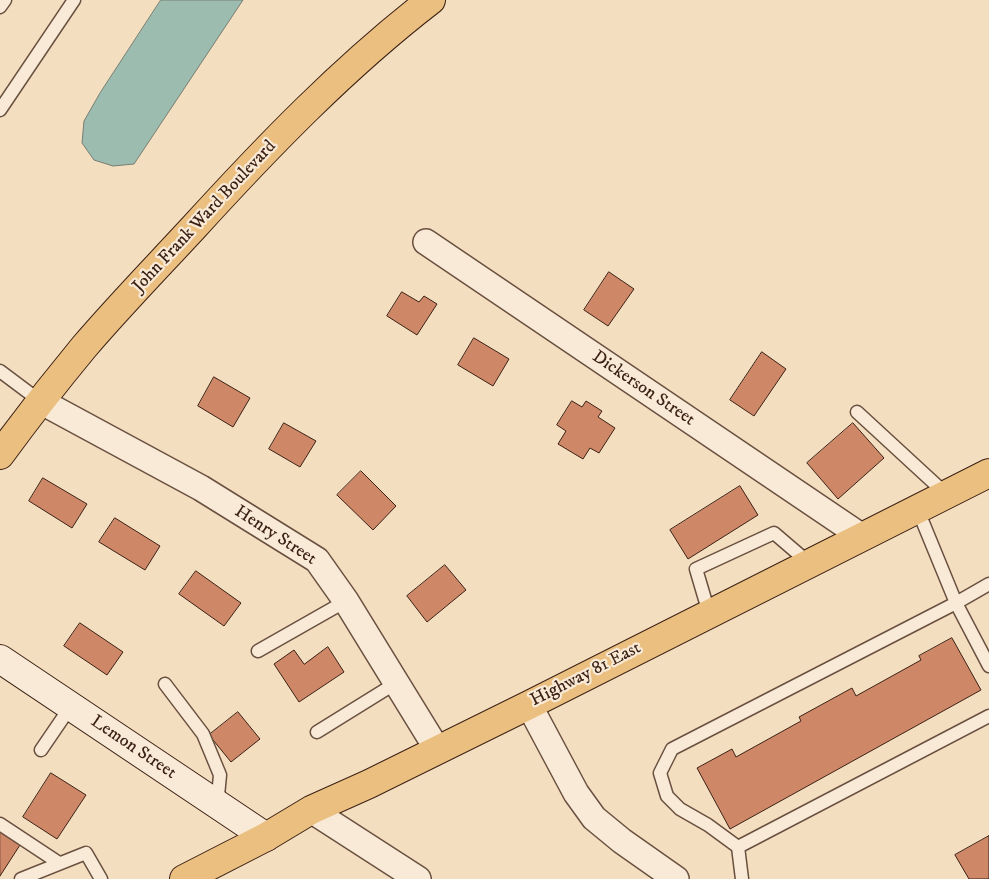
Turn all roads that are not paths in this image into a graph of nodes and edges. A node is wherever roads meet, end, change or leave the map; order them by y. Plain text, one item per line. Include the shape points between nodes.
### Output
1 (5, 0) edge
2 (74, 0) edge
3 (431, 0) edge
4 (0, 7) edge
5 (0, 110) edge
6 (426, 242) dead end
7 (0, 371) edge
8 (40, 401) junction
9 (857, 412) dead end
10 (0, 455) edge
11 (989, 473) edge
12 (946, 494) junction
13 (917, 508) junction
14 (861, 536) junction
15 (809, 563) junction
16 (989, 584) edge
17 (346, 602) junction
18 (956, 603) junction
19 (709, 613) junction
20 (258, 651) dead end
21 (0, 659) edge
22 (989, 666) edge
23 (396, 683) junction
24 (165, 684) dead end
25 (529, 705) junction
26 (71, 706) junction
27 (989, 716) edge
28 (317, 732) dead end
29 (437, 749) junction
30 (41, 750) dead end
31 (217, 806) junction
32 (311, 810) junction
33 (0, 824) edge
34 (266, 837) junction
35 (738, 847) junction
36 (59, 863) junction
37 (21, 879) edge
38 (101, 879) edge
39 (184, 879) edge
40 (418, 879) edge
41 (676, 879) edge
42 (742, 879) edge

1 - 4 lane
2 - 5 lane
3 - 8 main road, John Frank Ward Boulevard via 398,26 283,133 98,332
6 - 14 street, Dickerson Street
7 - 8 lane
8 - 10 main road, John Frank Ward Boulevard
8 - 17 street, Henry Street via 201,488 316,560
9 - 12 lane
11 - 12 main road, Highway 81 East
12 - 13 main road, Highway 81 East
13 - 14 main road, Highway 81 East
13 - 18 lane
14 - 15 main road, Highway 81 East
15 - 19 main road, Highway 81 East
15 - 19 lane via 774,533 696,568
16 - 18 lane
17 - 20 lane
17 - 23 street, Henry Street
18 - 22 lane
18 - 35 lane via 672,749 660,773 667,796 680,810
19 - 25 main road, Highway 81 East
21 - 26 street, Lemon Street
23 - 28 lane
23 - 29 street, Henry Street
24 - 31 lane via 203,734 220,775
25 - 29 main road, Highway 81 East
25 - 41 street via 576,793 594,818
26 - 30 lane
26 - 31 street, Lemon Street
27 - 35 lane
29 - 32 main road, Highway 81 East
31 - 34 street, Lemon Street
32 - 34 main road, Highway 81 East
32 - 40 street
33 - 36 lane
34 - 39 main road, Highway 81 East
35 - 42 lane
36 - 37 lane
36 - 38 lane via 86,853

